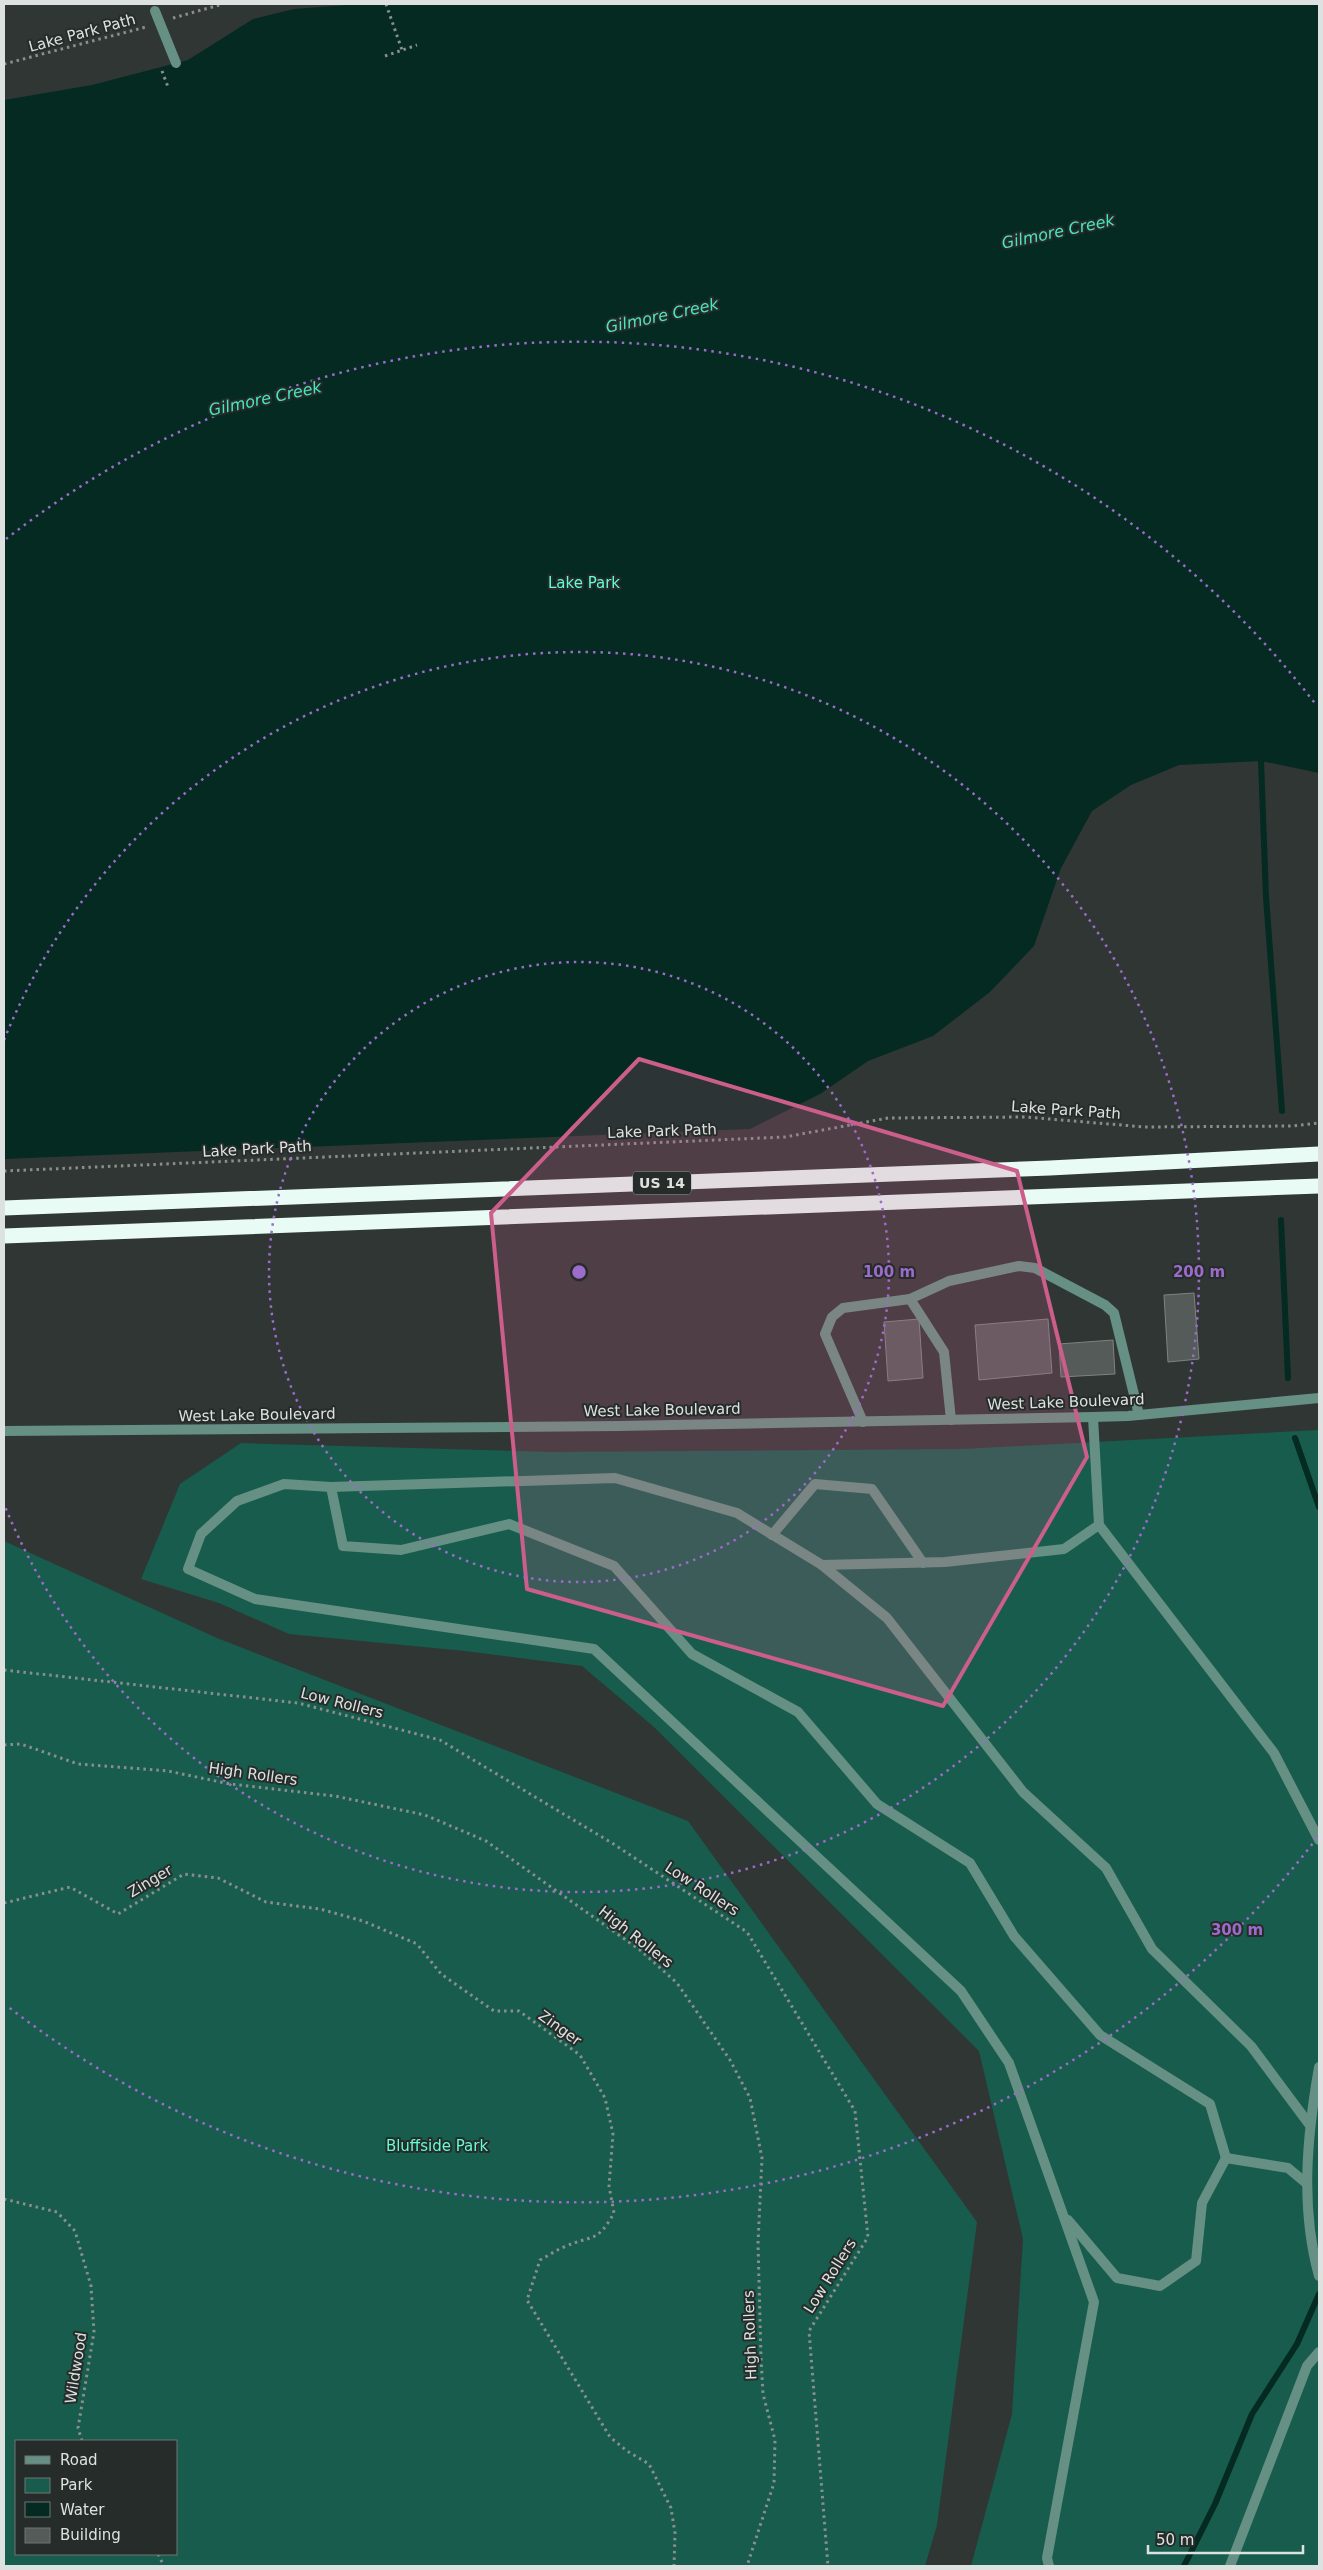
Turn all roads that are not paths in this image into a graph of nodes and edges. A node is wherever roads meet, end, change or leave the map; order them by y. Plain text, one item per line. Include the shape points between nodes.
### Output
1 (155, 11) dead end
2 (176, 63) dead end
3 (1319, 1154) edge
4 (1319, 1186) edge
5 (4, 1208) edge
6 (4, 1236) edge
7 (910, 1299) junction
8 (1319, 1398) edge
9 (1139, 1415) junction
10 (1092, 1417) junction
11 (951, 1420) junction
12 (863, 1422) junction
13 (4, 1431) edge
14 (330, 1487) junction
15 (1099, 1525) junction
16 (772, 1535) junction
17 (923, 1563) junction
18 (822, 1565) junction
19 (1319, 1840) edge
20 (1319, 2067) edge
21 (1309, 2124) junction
22 (1226, 2158) junction
23 (1306, 2183) junction
24 (1063, 2214) junction
25 (1318, 2271) edge
26 (1319, 2352) edge
27 (1049, 2566) edge
28 (1230, 2566) edge

1 - 2 street
3 - 5 highway, US 14 via 1050,1168
4 - 6 highway, US 14
7 - 9 street via 949,1281 1019,1266 1035,1268 1105,1305 1114,1314
7 - 11 street via 944,1352
7 - 12 street via 843,1308 832,1317 826,1334
8 - 9 street, West Lake Boulevard
9 - 10 street, West Lake Boulevard
10 - 11 street, West Lake Boulevard
10 - 15 street
11 - 12 street, West Lake Boulevard
12 - 13 street, West Lake Boulevard
14 - 16 street via 615,1478 737,1513
14 - 22 street via 343,1546 401,1550 509,1524 614,1566 692,1654 798,1712 877,1804 970,1863 1014,1936 1100,2035 1210,2104
14 - 24 street via 284,1484 237,1501 201,1534 188,1569 255,1599 594,1649 961,1991 1009,2063
15 - 17 street via 1064,1550
15 - 19 street via 1274,1753
16 - 17 street via 815,1484 872,1489
16 - 18 street
17 - 18 street
18 - 21 street via 887,1618 1024,1792 1106,1868 1152,1949 1251,2046
20 - 21 street
21 - 23 street
22 - 23 street via 1288,2168
22 - 24 street via 1202,2203 1196,2261 1160,2286 1117,2278
23 - 25 street
24 - 27 street via 1094,2302 1047,2558
26 - 28 street via 1307,2366

